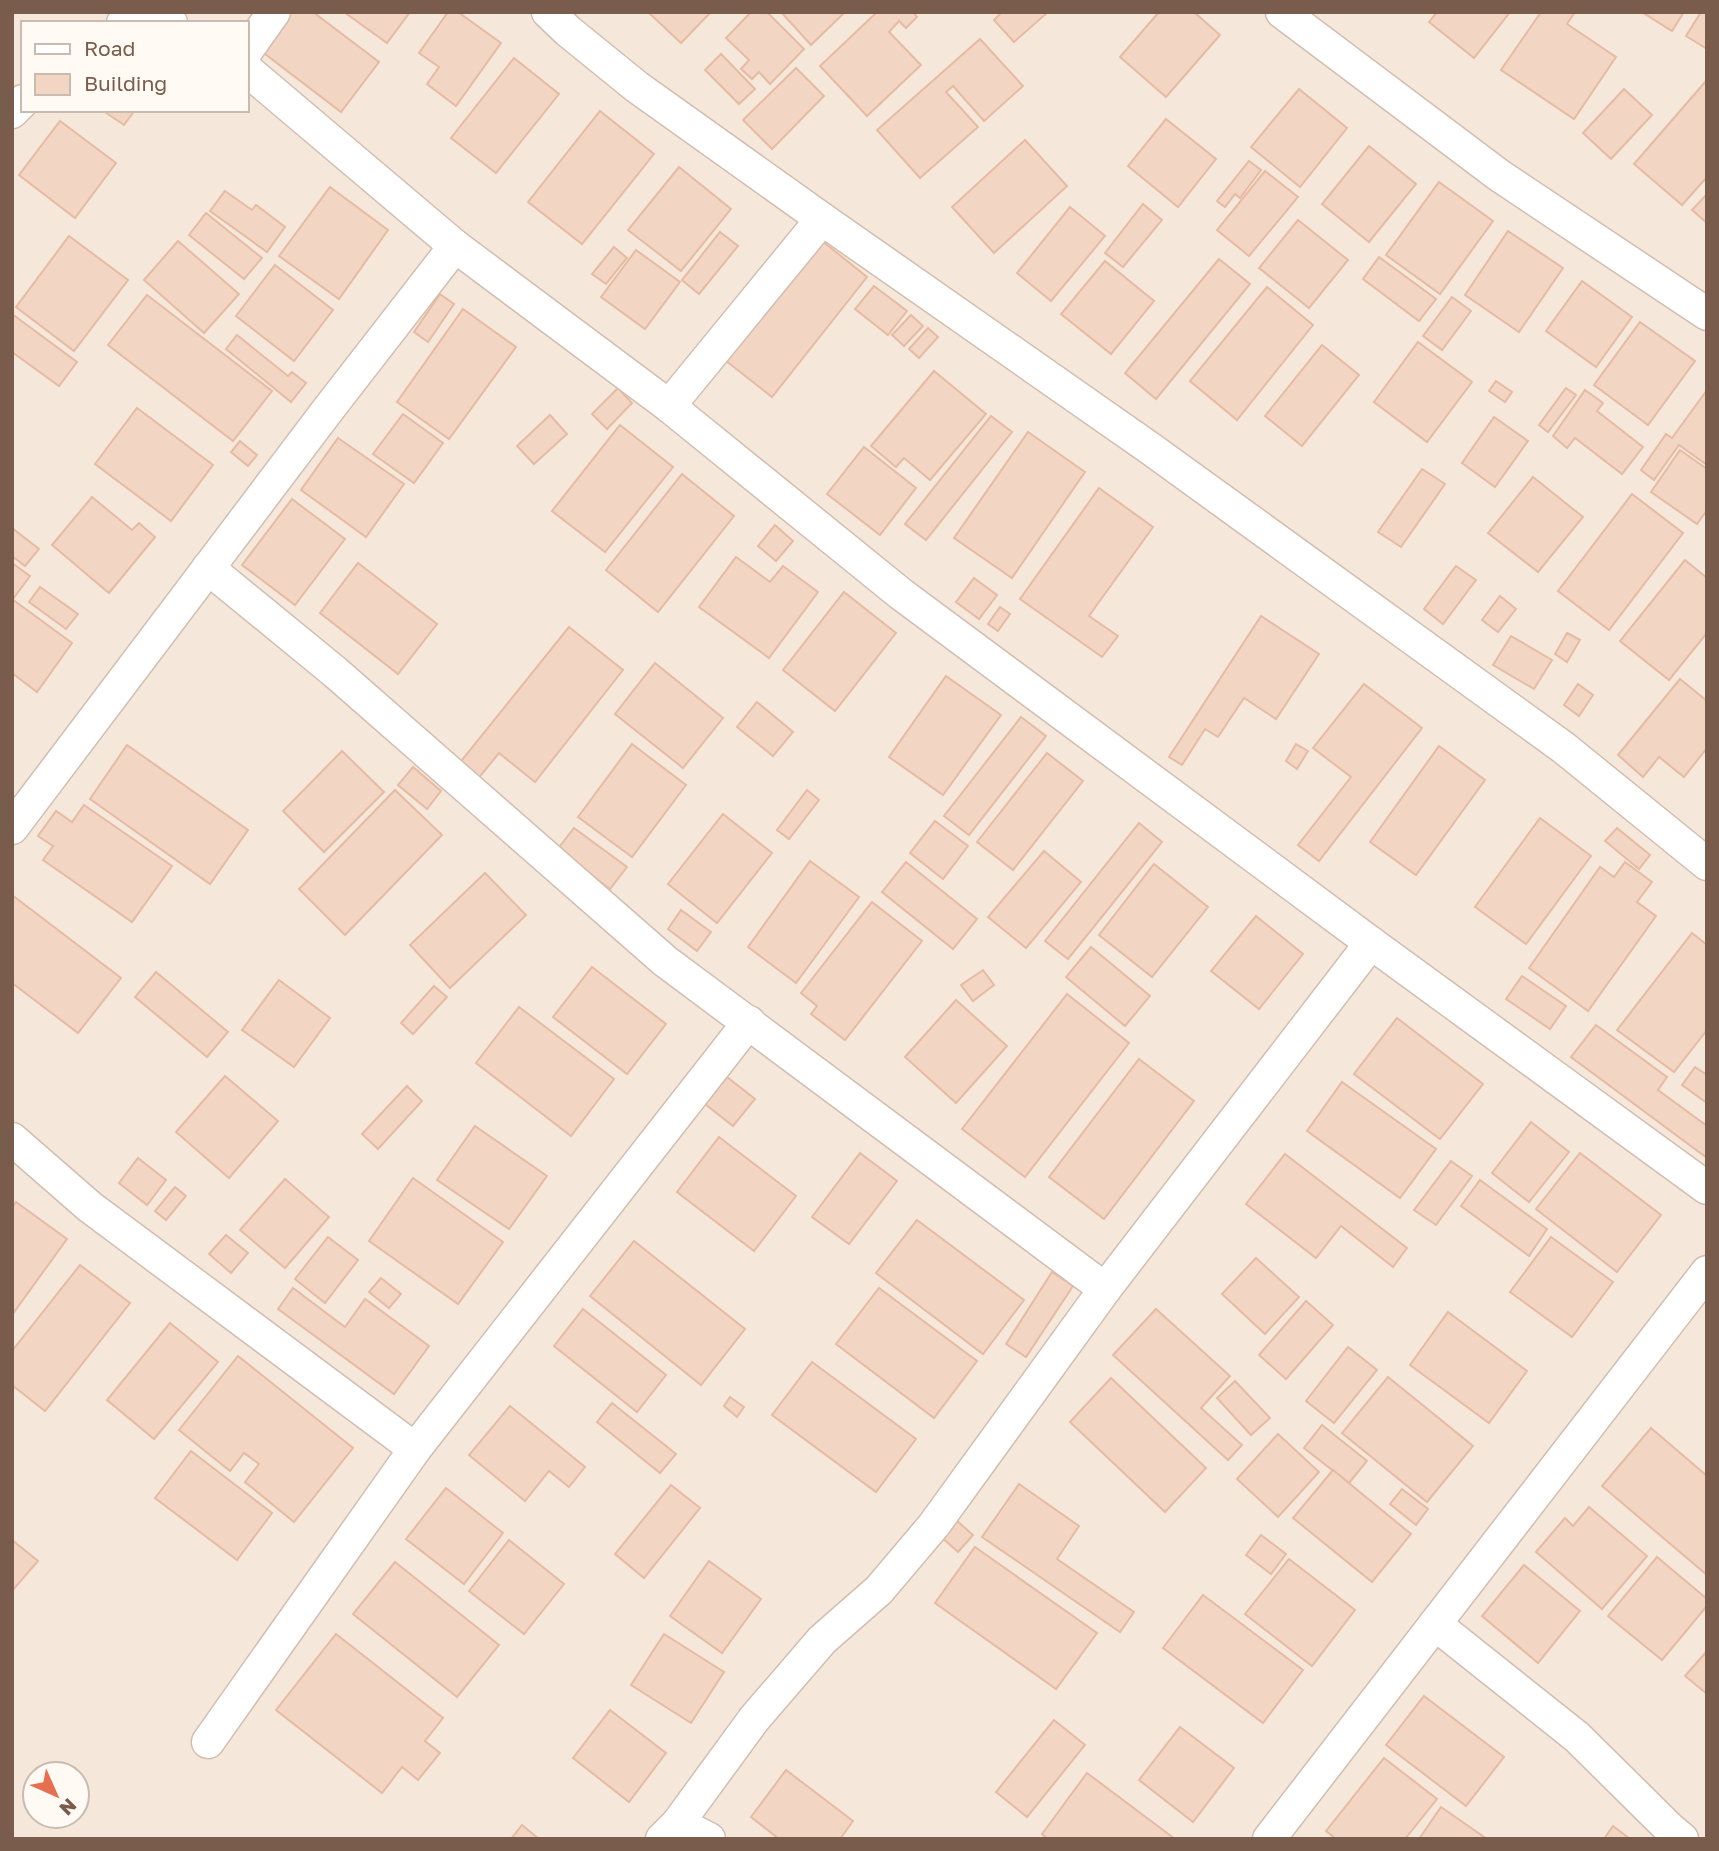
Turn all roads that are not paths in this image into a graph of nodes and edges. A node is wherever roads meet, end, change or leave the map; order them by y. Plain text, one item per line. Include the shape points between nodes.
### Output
1 (274, 12) edge
2 (548, 12) edge
3 (1282, 12) edge
4 (130, 21) edge
5 (154, 21) edge
6 (248, 49) edge
7 (248, 71) edge
8 (822, 219) junction
9 (455, 246) junction
10 (1707, 314) edge
11 (669, 406) junction
12 (208, 568) junction
13 (12, 828) edge
14 (1707, 864) edge
15 (1371, 943) junction
16 (749, 1022) junction
17 (12, 1139) edge
18 (1707, 1188) edge
19 (1707, 1272) edge
20 (1105, 1289) junction
21 (415, 1450) junction
22 (1435, 1624) junction
23 (208, 1742) dead end
24 (670, 1831) edge
25 (709, 1839) edge
26 (1269, 1839) edge
27 (1682, 1839) edge

1 - 6 street
2 - 8 street via 637,87
3 - 10 street via 1500,176
4 - 5 street
7 - 9 street
8 - 11 street
8 - 14 street via 1151,449 1564,748
9 - 11 street
9 - 12 street
11 - 15 street via 901,594
12 - 13 street
12 - 16 street via 335,672 665,961
15 - 18 street
15 - 20 street
16 - 20 street
16 - 21 street
17 - 21 street via 90,1207
19 - 22 street
20 - 24 street via 934,1525 879,1590 822,1640 762,1709
21 - 23 street
22 - 26 street
22 - 27 street via 1577,1737
24 - 25 street

